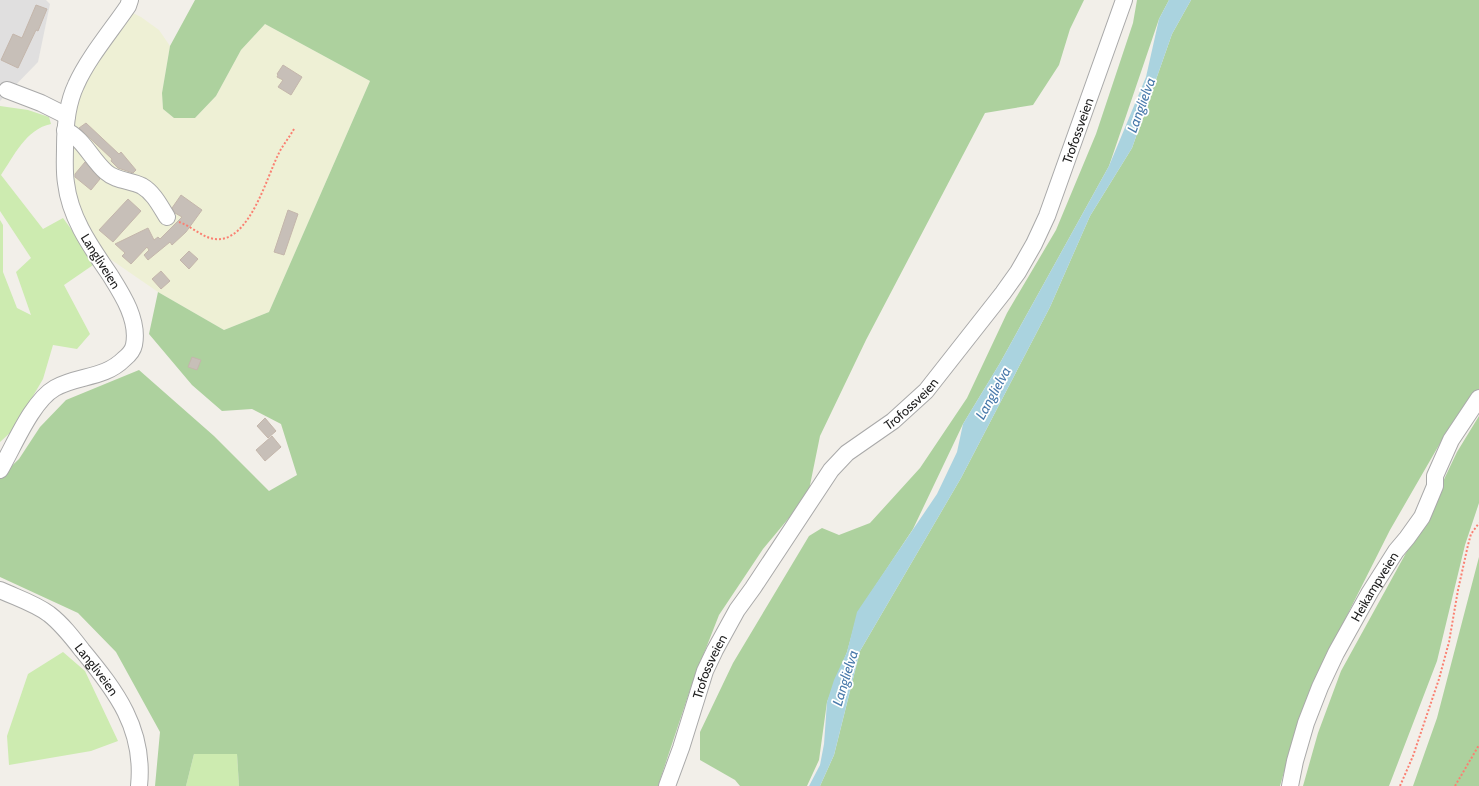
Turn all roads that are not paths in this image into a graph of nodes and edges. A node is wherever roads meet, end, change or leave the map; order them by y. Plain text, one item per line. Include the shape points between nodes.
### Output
1 (130, 0) edge
2 (1124, 0) edge
3 (7, 90) dead end
4 (66, 123) junction
5 (167, 217) road end
6 (1479, 398) edge
7 (0, 470) edge
8 (0, 590) edge
9 (139, 786) edge
10 (667, 786) edge
11 (1290, 786) edge

1 - 4 street, Langliveien via 77,83
2 - 10 street, Trofossveien via 1047,216 1026,259 1003,294 926,391 893,421 847,453 831,470 737,610 715,650 705,671
3 - 4 street via 41,103
4 - 5 street via 106,173 141,185 150,191
4 - 7 street, Langliveien via 66,182 72,209 87,240 126,304 136,330 134,346 129,355 114,368 70,381 45,395 28,419
6 - 11 street, Heikampveien via 1451,440 1435,476 1435,486 1422,518 1396,551 1336,653 1306,723
8 - 9 street, Langliveien via 49,614 69,633 102,674 125,711 138,746

